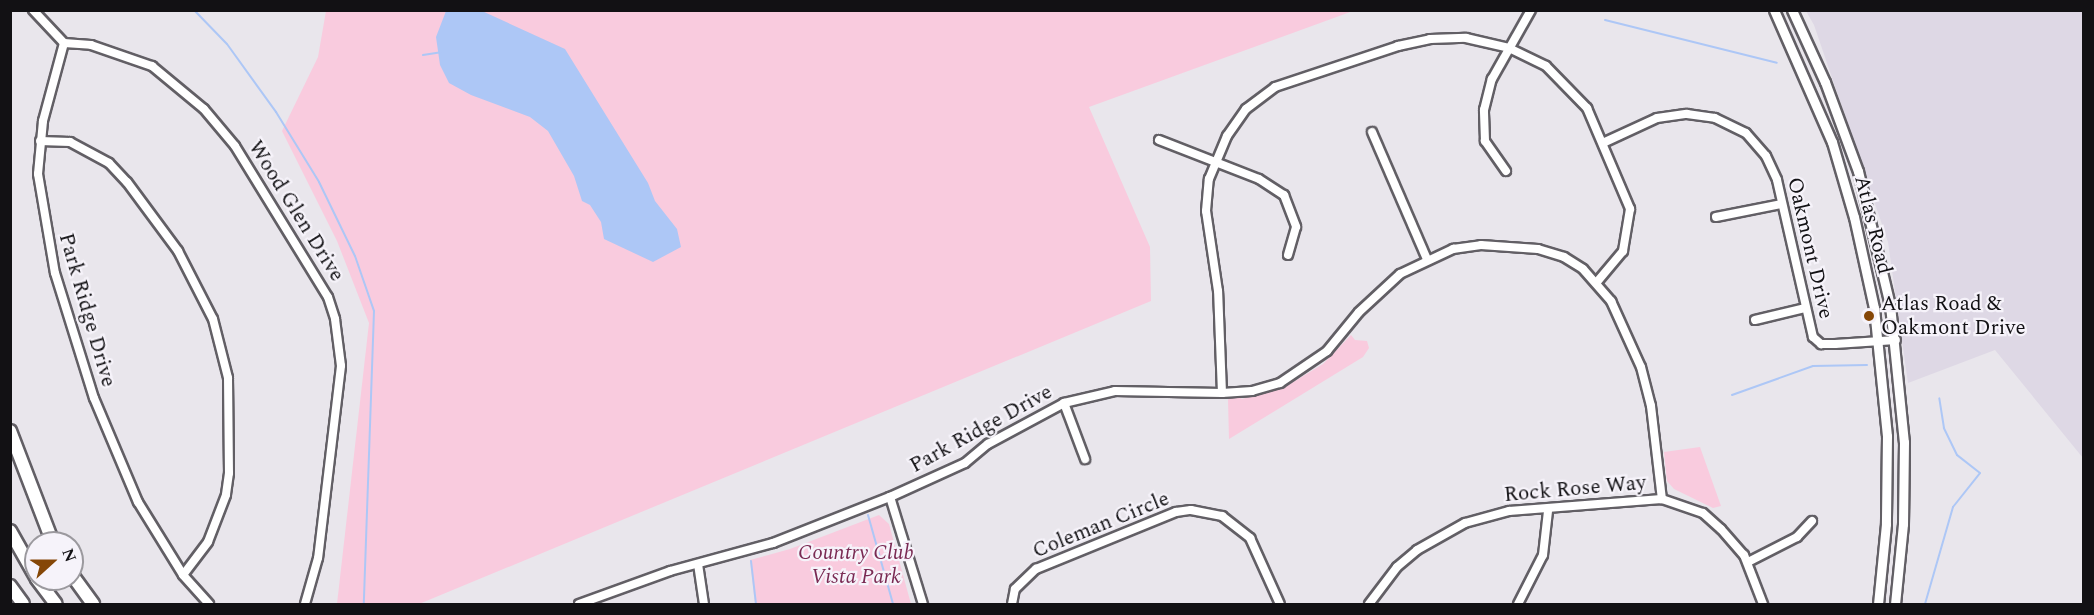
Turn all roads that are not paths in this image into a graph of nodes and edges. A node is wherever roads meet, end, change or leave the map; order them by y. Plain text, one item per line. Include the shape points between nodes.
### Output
1 (33, 10) edge
2 (1531, 10) edge
3 (1774, 10) edge
4 (1792, 10) edge
5 (64, 43) junction
6 (1509, 48) junction
7 (1372, 132) dead end
8 (1159, 140) dead end
9 (40, 141) junction
10 (1605, 142) junction
11 (1215, 162) junction
12 (1506, 171) dead end
13 (1781, 204) junction
14 (1716, 217) dead end
15 (1288, 255) dead end
16 (1427, 260) junction
17 (1597, 282) junction
18 (1805, 308) junction
19 (1755, 321) dead end
20 (1879, 339) junction
21 (1896, 340) junction
22 (1222, 393) junction
23 (1064, 403) junction
24 (10, 431) edge
25 (1085, 459) dead end
26 (890, 497) junction
27 (1662, 499) junction
28 (1548, 511) junction
29 (1812, 520) dead end
30 (10, 531) edge
31 (48, 531) edge
32 (24, 555) edge
33 (1748, 562) junction
34 (698, 564) junction
35 (183, 575) junction
36 (10, 586) edge
37 (46, 591) edge
38 (84, 591) edge
39 (23, 604) edge
40 (56, 604) edge
41 (93, 604) edge
42 (209, 604) edge
43 (305, 604) edge
44 (579, 604) edge
45 (704, 604) edge
46 (922, 604) edge
47 (1012, 604) edge
48 (1280, 604) edge
49 (1369, 604) edge
50 (1518, 604) edge
51 (1763, 604) edge
52 (1878, 604) edge
53 (1895, 604) edge

1 - 5 street
2 - 6 street
3 - 20 street, Atlas Road via 1810,88 1843,176 1864,257
4 - 21 street, Atlas Road via 1825,82 1858,171 1880,254
5 - 9 street, Park Ridge Drive
5 - 43 street, Wood Glen Drive via 114,51 152,66 204,109 235,146 328,297 341,366 318,558
6 - 10 street via 1546,66 1566,85 1587,108
6 - 11 street via 1466,38 1430,39 1291,79 1246,109
6 - 12 street via 1492,79 1484,110 1485,141
7 - 16 street
8 - 11 street
9 - 35 street, Park Ridge Drive via 39,174 46,238 76,344 122,466 158,539
9 - 35 street via 70,142 109,164 128,182 178,251 213,319 228,378 229,473 226,495 208,542
10 - 13 street, Oakmont Drive via 1670,115 1715,118 1746,133 1757,144 1773,170
10 - 17 street via 1627,194 1631,221 1623,251
11 - 15 street via 1259,179 1284,195 1296,228
11 - 22 street via 1206,211 1218,291
13 - 14 street
13 - 18 street, Oakmont Drive
16 - 17 street, Park Ridge Drive via 1481,245 1538,249 1564,257
16 - 22 street, Park Ridge Drive via 1378,292 1327,351 1306,368 1252,391
17 - 27 street, Park Ridge Drive via 1622,321 1641,367 1658,442
18 - 19 street
18 - 20 street, Oakmont Drive via 1813,337 1821,344
20 - 21 street, Oakmont Drive
20 - 52 street, Atlas Road via 1887,436 1886,524
21 - 53 street, Atlas Road via 1904,442 1902,535
22 - 23 street, Park Ridge Drive via 1115,391
23 - 25 street
23 - 26 street, Park Ridge Drive via 987,444 965,463
24 - 31 highway
26 - 34 street, Park Ridge Drive via 773,543
26 - 46 street
27 - 28 street, Rock Rose Way
27 - 33 street, Rock Rose Way via 1702,513
28 - 49 street, Rock Rose Way via 1487,515 1442,534 1398,567
28 - 50 street via 1543,555
29 - 33 street via 1797,537
30 - 32 highway
33 - 51 street, Rock Rose Way
34 - 44 street, Park Ridge Drive
34 - 45 street
35 - 42 street, Park Ridge Drive
36 - 39 highway
37 - 40 highway
38 - 41 highway
47 - 48 street, Coleman Circle via 1015,590 1036,569 1176,512 1191,510 1222,516 1250,538

